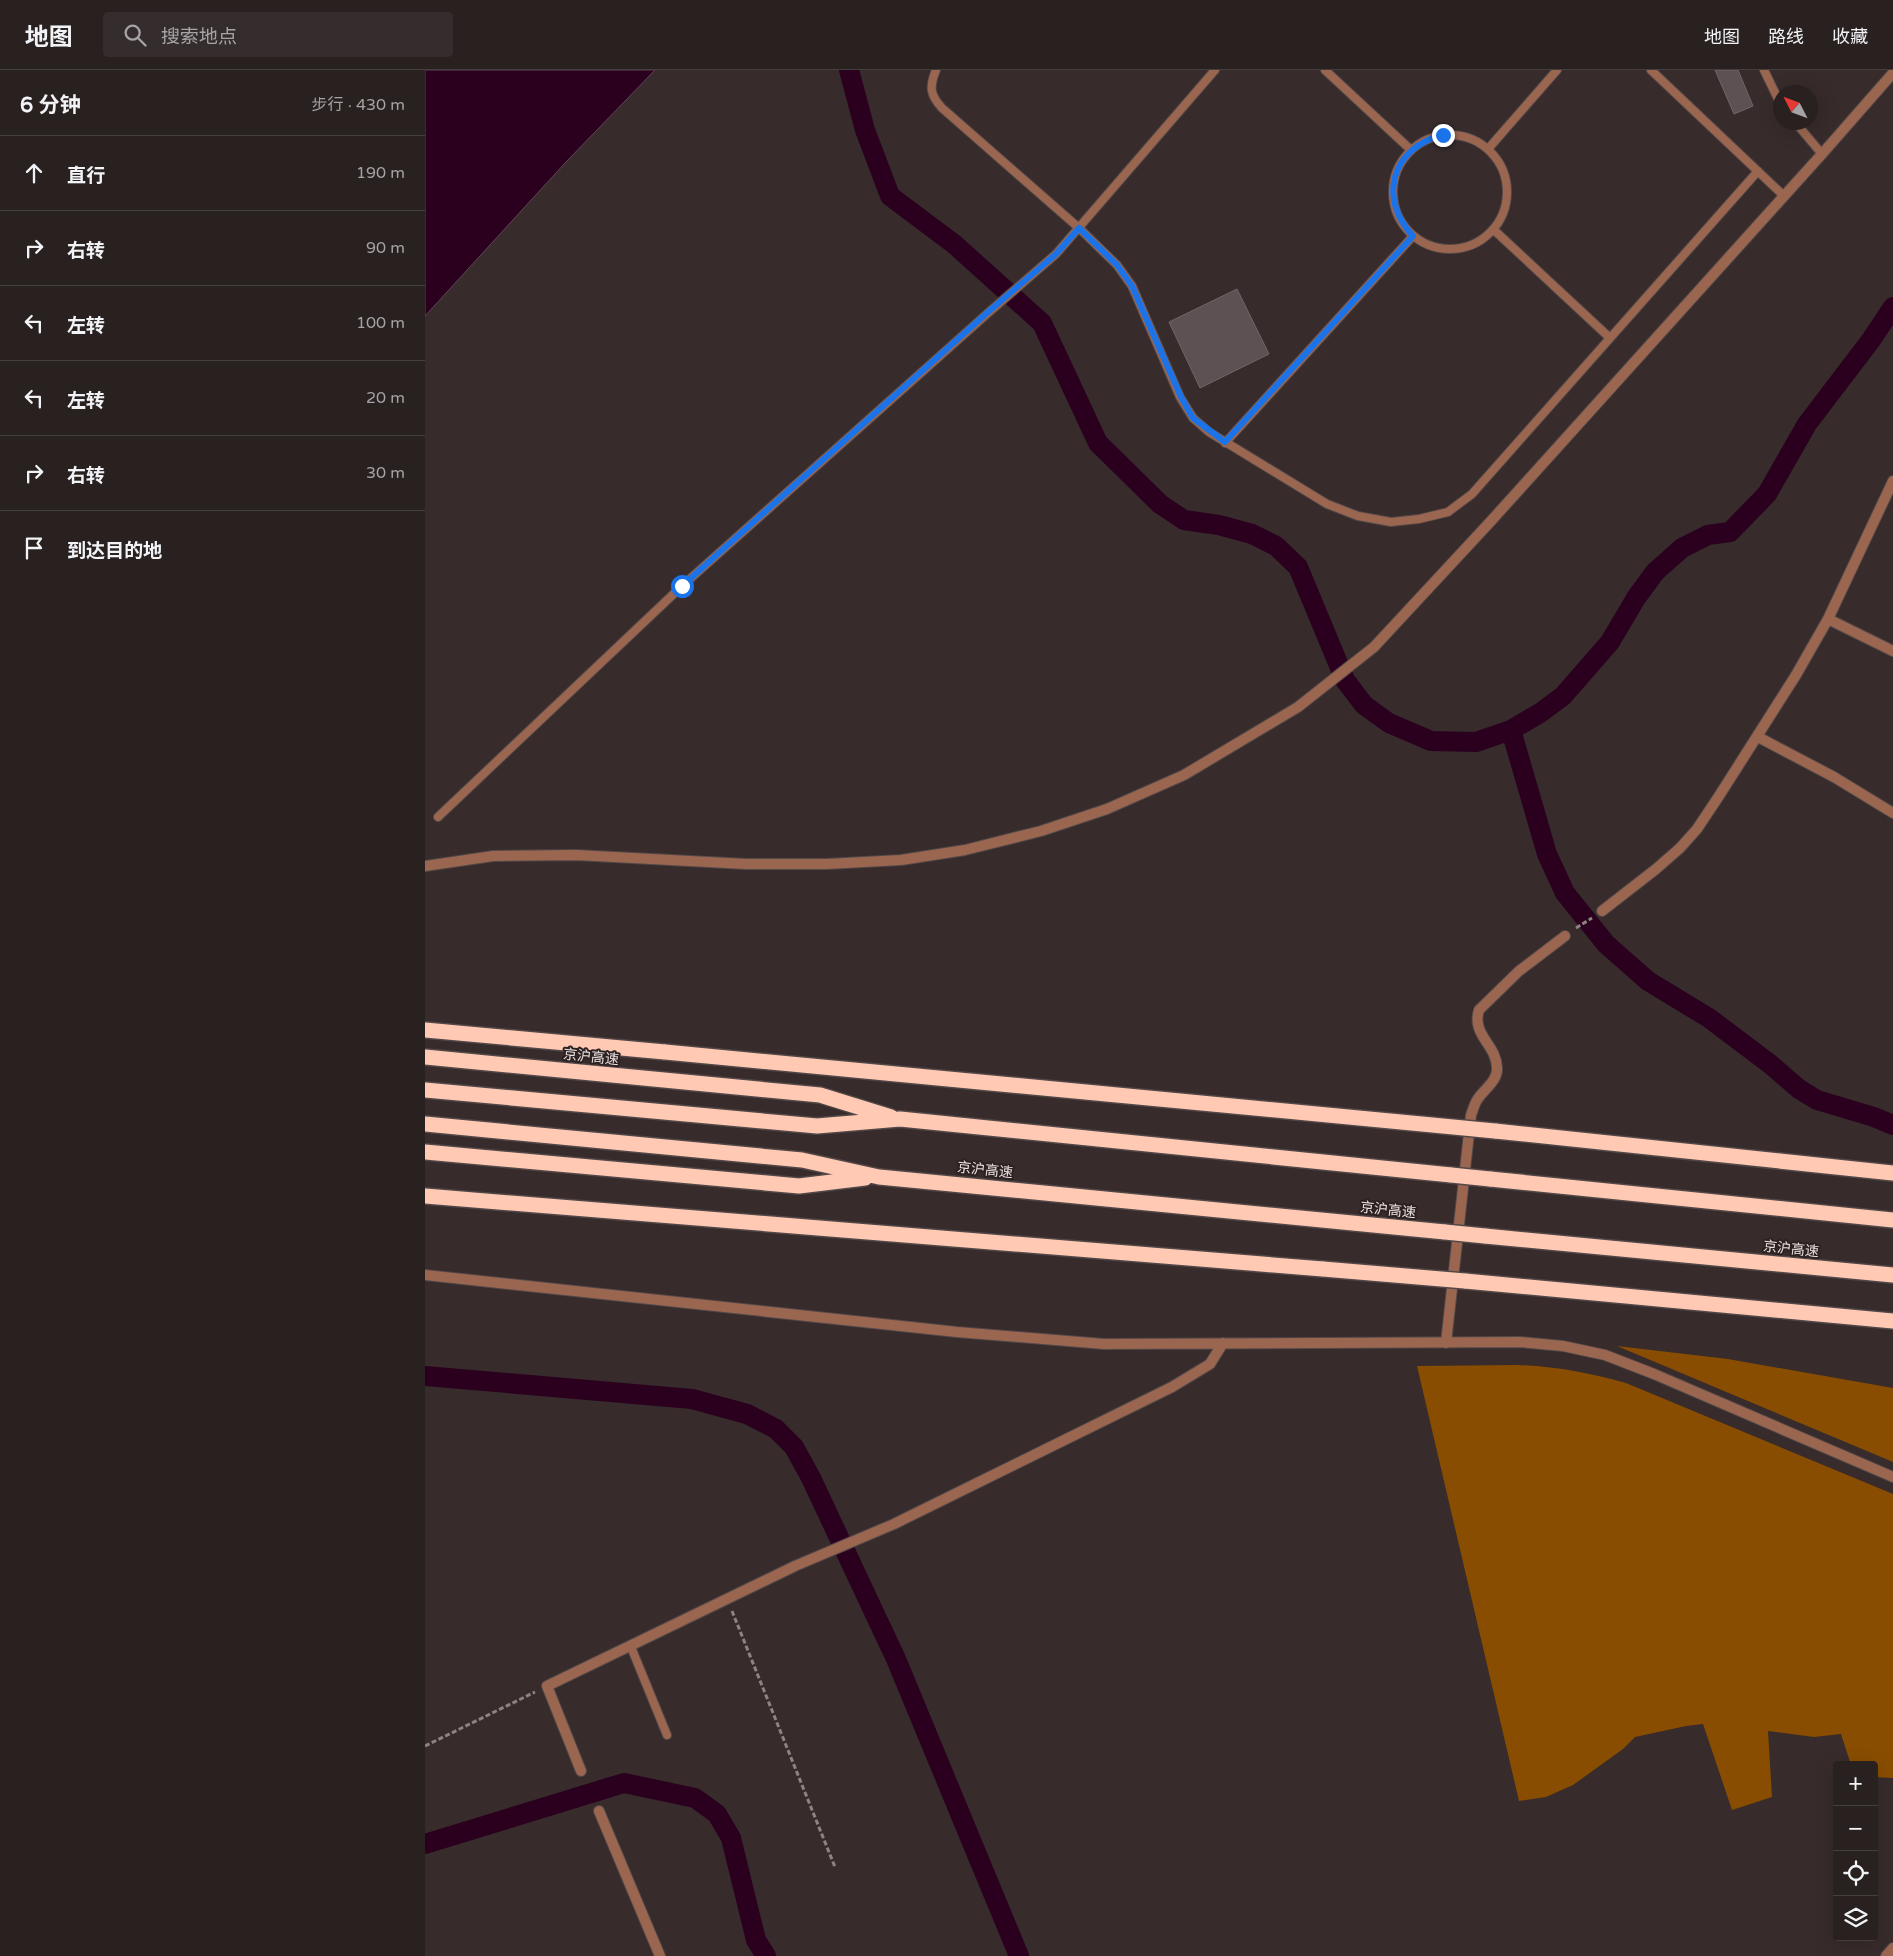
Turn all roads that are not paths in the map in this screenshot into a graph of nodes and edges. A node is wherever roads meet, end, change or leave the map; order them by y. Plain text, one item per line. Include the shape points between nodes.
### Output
1 (937, 70) edge
2 (1215, 70) edge
3 (1325, 70) edge
4 (1557, 70) edge
5 (1651, 70) edge
6 (1764, 70) edge
7 (1893, 73) edge
8 (1773, 89) edge
9 (1802, 130) edge
10 (1488, 148) junction
11 (1411, 150) junction
12 (1822, 154) junction
13 (1758, 171) junction
14 (1785, 196) junction
15 (1079, 228) junction
16 (1494, 230) junction
17 (1413, 236) junction
18 (1610, 338) junction
19 (1225, 442) junction
20 (1893, 481) edge
21 (1828, 619) junction
22 (1893, 651) edge
23 (1758, 737) junction
24 (1893, 813) edge
25 (438, 817) dead end
26 (425, 866) edge
27 (1603, 911) road end
28 (1565, 936) road end
29 (425, 1030) edge
30 (425, 1057) edge
31 (425, 1090) edge
32 (900, 1119) junction
33 (425, 1124) edge
34 (425, 1152) edge
35 (1893, 1173) edge
36 (879, 1176) junction
37 (425, 1196) edge
38 (1893, 1220) edge
39 (425, 1275) edge
40 (1893, 1275) edge
41 (1889, 1323) edge
42 (1223, 1343) junction
43 (1446, 1343) junction
44 (1893, 1477) edge
45 (631, 1646) junction
46 (667, 1735) dead end
47 (581, 1771) dead end
48 (599, 1811) dead end
49 (1893, 1948) edge
50 (660, 1956) edge
51 (1886, 1956) edge

1 - 15 lane via 931,82 933,99
2 - 15 lane
3 - 11 lane
4 - 10 lane
5 - 13 lane
6 - 8 lane
7 - 12 street
9 - 12 lane
10 - 11 lane via 1467,137 1449,135 1431,138
10 - 16 lane via 1504,171 1507,184 1508,198
11 - 17 lane via 1397,170 1393,194 1398,217
12 - 14 street
13 - 14 lane
13 - 18 lane
14 - 26 street via 1374,647 1298,707 1184,775 1107,809 1041,831 965,850 901,860 747,864 576,855 493,856
15 - 19 lane via 1117,265 1132,286 1193,418
15 - 25 lane via 1056,254 682,586
16 - 17 lane via 1477,243 1451,250 1424,244
16 - 18 lane
17 - 19 lane
18 - 19 lane via 1472,494 1448,512 1391,522 1358,516 1327,504
20 - 21 street
21 - 22 street
21 - 23 street
23 - 24 street
23 - 27 street via 1697,829 1656,869
28 - 43 street via 1513,977 1479,1010 1476,1018 1496,1060 1497,1069 1495,1079 1475,1102 1471,1115
29 - 35 highway, bridge via 1495,1131
30 - 32 highway, 京沪高速 via 820,1096
31 - 32 highway, 京沪高速 via 817,1126
32 - 38 highway, 京沪高速, bridge
33 - 36 highway, 京沪高速 via 802,1160
34 - 36 highway, 京沪高速 via 799,1186
36 - 40 highway, 京沪高速, bridge
37 - 41 highway, bridge via 1465,1281
39 - 42 street via 957,1332 1104,1344
42 - 43 street
42 - 45 street via 1210,1364 1171,1387 894,1524 795,1566
43 - 44 street via 1520,1342 1563,1346 1605,1355
45 - 46 lane
45 - 47 street via 547,1686
48 - 50 street
49 - 51 street

